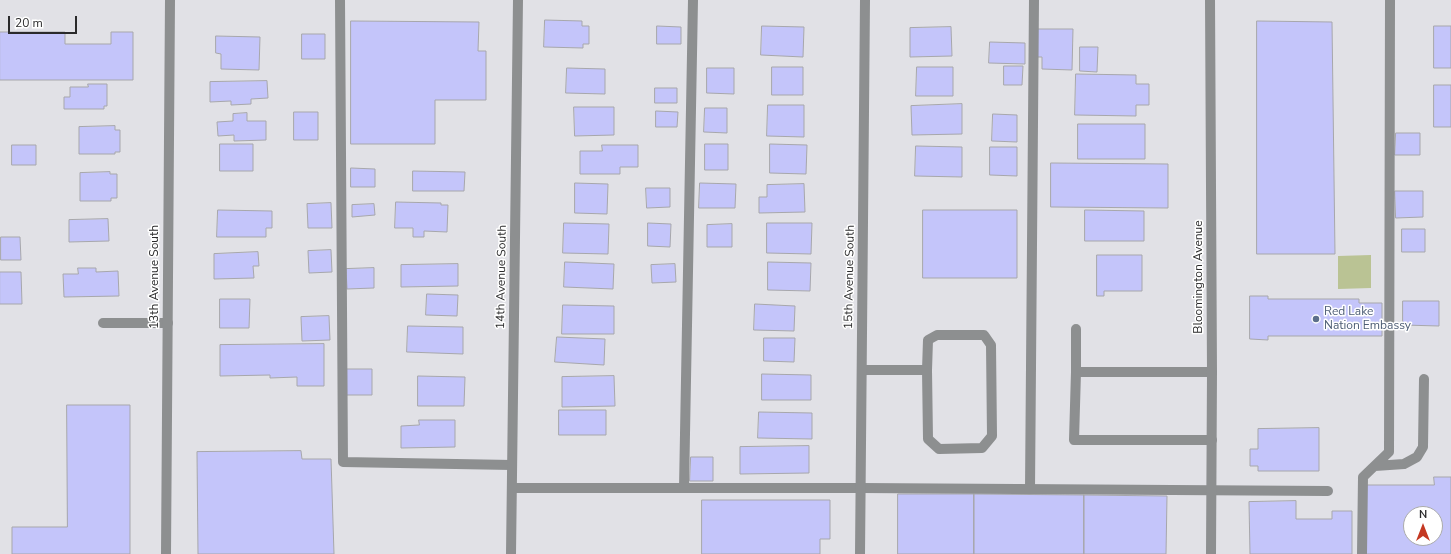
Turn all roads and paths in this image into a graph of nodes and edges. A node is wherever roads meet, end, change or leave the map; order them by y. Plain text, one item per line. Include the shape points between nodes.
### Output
1 (170, 0) edge
2 (340, 0) edge
3 (518, 0) edge
4 (692, 0) edge
5 (865, 0) edge
6 (1034, 0) edge
7 (1210, 0) edge
8 (1390, 0) edge
9 (103, 324) dead end
10 (168, 324) junction
11 (1076, 329) dead end
12 (862, 370) junction
13 (927, 370) junction
14 (1076, 372) junction
15 (1212, 372) junction
16 (1424, 379) dead end
17 (1212, 440) junction
18 (512, 465) junction
19 (1375, 466) junction
20 (512, 488) junction
21 (684, 488) junction
22 (861, 488) junction
23 (1030, 490) junction
24 (1212, 490) junction
25 (1328, 491) dead end
26 (166, 554) edge
27 (511, 554) edge
28 (860, 554) edge
29 (1211, 554) edge
30 (1362, 554) edge

1 - 10 street, 13th Avenue South
2 - 18 street via 343,462
3 - 18 street, 14th Avenue South
4 - 21 street
5 - 12 street, 15th Avenue South
6 - 23 street
7 - 15 street, Bloomington Avenue
8 - 19 street via 1389,452
9 - 10 street
10 - 26 street, 13th Avenue South
11 - 14 street
12 - 13 street
12 - 22 street, 15th Avenue South
13 - 13 street via 928,439 939,449 982,448 992,436 991,345 984,335 937,335 928,340
14 - 15 street
14 - 17 street via 1074,440
15 - 17 street, Bloomington Avenue
16 - 19 street via 1424,447 1417,457 1404,464
17 - 24 street, Bloomington Avenue
18 - 20 street, 14th Avenue South
19 - 30 street via 1363,477
20 - 21 street
20 - 27 street, 14th Avenue South
21 - 22 street
22 - 23 street
22 - 28 street, 15th Avenue South
23 - 24 street
24 - 25 street
24 - 29 street, Bloomington Avenue

